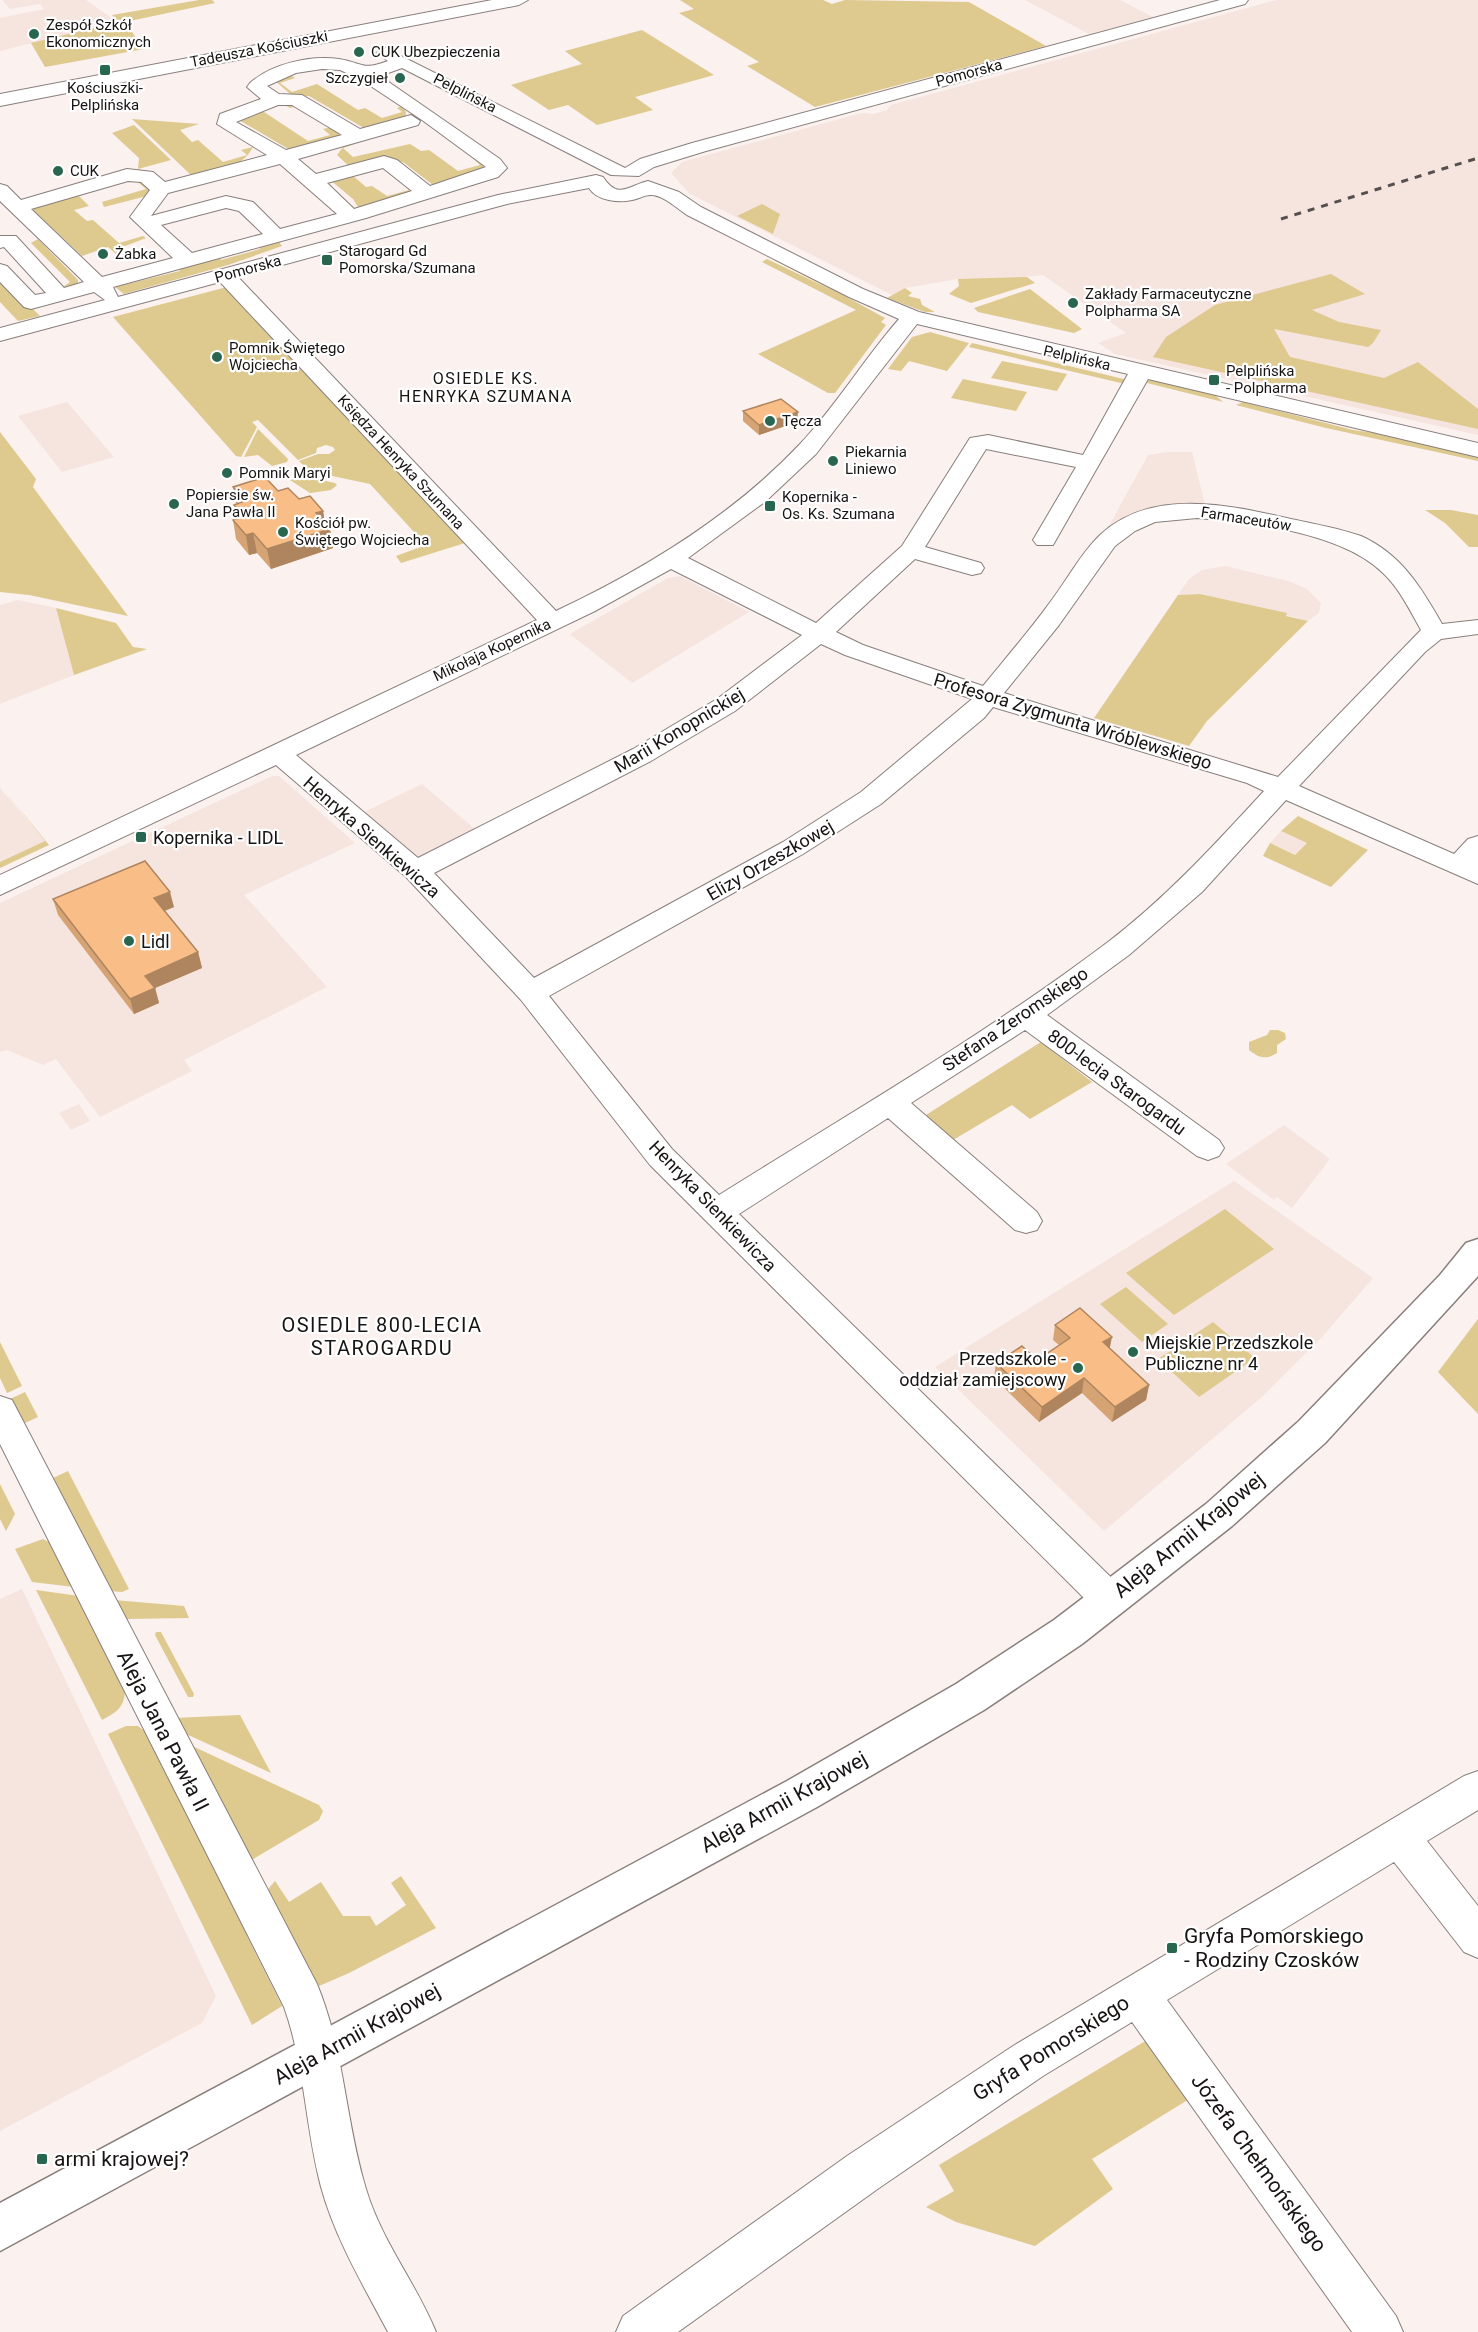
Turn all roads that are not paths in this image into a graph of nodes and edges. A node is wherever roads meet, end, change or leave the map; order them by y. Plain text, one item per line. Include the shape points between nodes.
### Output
1 (519, 0) edge
2 (1239, 0) edge
3 (348, 33) junction
4 (403, 62) junction
5 (366, 75) junction
6 (0, 100) edge
7 (274, 100) junction
8 (411, 121) dead end
9 (358, 136) junction
10 (285, 158) junction
11 (312, 181) junction
12 (622, 181) junction
13 (161, 189) junction
14 (0, 190) edge
15 (428, 194) junction
16 (18, 207) junction
17 (349, 216) junction
18 (147, 223) junction
19 (275, 236) junction
20 (0, 243) edge
21 (186, 259) junction
22 (0, 270) edge
23 (225, 275) junction
24 (98, 284) junction
25 (59, 295) junction
26 (118, 304) junction
27 (912, 317) junction
28 (0, 335) edge
29 (1140, 373) junction
30 (1478, 450) edge
31 (1090, 463) junction
32 (1045, 540) dead end
33 (911, 550) junction
34 (671, 559) junction
35 (972, 568) dead end
36 (553, 622) junction
37 (1478, 627) edge
38 (1434, 632) junction
39 (819, 634) junction
40 (988, 697) junction
41 (278, 752) junction
42 (1283, 788) junction
43 (1478, 845) edge
44 (416, 870) junction
45 (1468, 871) edge
46 (0, 886) edge
47 (531, 993) junction
48 (1026, 1015) junction
49 (889, 1102) junction
50 (1208, 1148) dead end
51 (716, 1213) junction
52 (1026, 1221) dead end
53 (1478, 1252) edge
54 (0, 1410) edge
55 (1110, 1600) junction
56 (1478, 1789) edge
57 (1399, 1837) junction
58 (1478, 1938) edge
59 (1137, 1994) junction
60 (318, 2056) junction
61 (0, 2228) edge
62 (413, 2332) edge
63 (639, 2332) edge
64 (1380, 2332) edge

1 - 3 street, Tadeusza Kościuszki
2 - 12 street, Pomorska via 699,147
3 - 4 street, Pelplińska
3 - 6 street, Tadeusza Kościuszki
4 - 5 street
4 - 12 street, Pelplińska via 583,154
5 - 7 street, Pomorska via 331,64 261,81 256,87
5 - 15 street, Pomorska via 497,168
7 - 9 street via 300,101
7 - 10 street via 236,112 226,123
8 - 9 street
9 - 10 street
10 - 11 street
10 - 13 street
11 - 15 street via 384,162
11 - 17 street via 339,202
12 - 23 street, Pomorska via 496,201
12 - 27 street, Pelplińska via 694,211
13 - 16 street via 146,176 127,174
13 - 18 street via 140,217
14 - 16 street
15 - 17 street, Pomorska
16 - 24 street
17 - 19 street, Pomorska
18 - 19 street, Pomorska via 226,202 246,206
18 - 21 street
19 - 21 street, Pomorska
20 - 25 street via 9,240
21 - 24 street, Pomorska
22 - 25 street via 31,303
23 - 26 street, Pomorska
23 - 36 street, Księdza Henryka Szumana
24 - 25 street
24 - 26 street
26 - 28 street, Pomorska
27 - 29 street, Pelplińska
27 - 34 street, Mikołaja Kopernika via 792,466 731,518
29 - 30 street, Pelplińska
29 - 31 street
31 - 32 street
31 - 33 street, Marii Konopnickiej via 988,441 978,443
33 - 35 street
33 - 39 street, Marii Konopnickiej
34 - 36 street, Mikołaja Kopernika
34 - 39 street, Profesora Zygmunta Wróblewskiego
36 - 41 street, Mikołaja Kopernika
37 - 38 street
38 - 40 street, Farmaceutów via 1413,591 1399,574 1354,542 1233,514 1166,513 1116,531
38 - 42 street
39 - 40 street, Profesora Zygmunta Wróblewskiego
39 - 44 street, Marii Konopnickiej via 726,705 642,755
40 - 42 street, Profesora Zygmunta Wróblewskiego
40 - 47 street, Elizy Orzeszkowej via 927,755 835,823
41 - 44 street, Henryka Sienkiewicza
41 - 46 street, Mikołaja Kopernika
42 - 45 street, Profesora Zygmunta Wróblewskiego
42 - 48 street, Stefana Żeromskiego via 1192,885 1119,948
43 - 45 street
44 - 47 street, Henryka Sienkiewicza
47 - 51 street, Henryka Sienkiewicza via 661,1157
48 - 49 street, Stefana Żeromskiego
48 - 50 street, 800-lecia Starogardu
49 - 51 street, Stefana Żeromskiego
49 - 52 street
51 - 55 street, Henryka Sienkiewicza
53 - 55 main road, Aleja Armii Krajowej via 1312,1432 1211,1521
54 - 60 street, Aleja Jana Pawła II via 302,1999
55 - 60 main road, Aleja Armii Krajowej via 970,1697 802,1794
56 - 57 street, Gryfa Pomorskiego
57 - 58 street
57 - 59 street, Gryfa Pomorskiego
59 - 63 street, Gryfa Pomorskiego via 952,2110
59 - 64 street, Józefa Chełmońskiego
60 - 61 main road, Aleja Armii Krajowej
60 - 62 street, Aleja Jana Pawła II via 332,2135 352,2213

